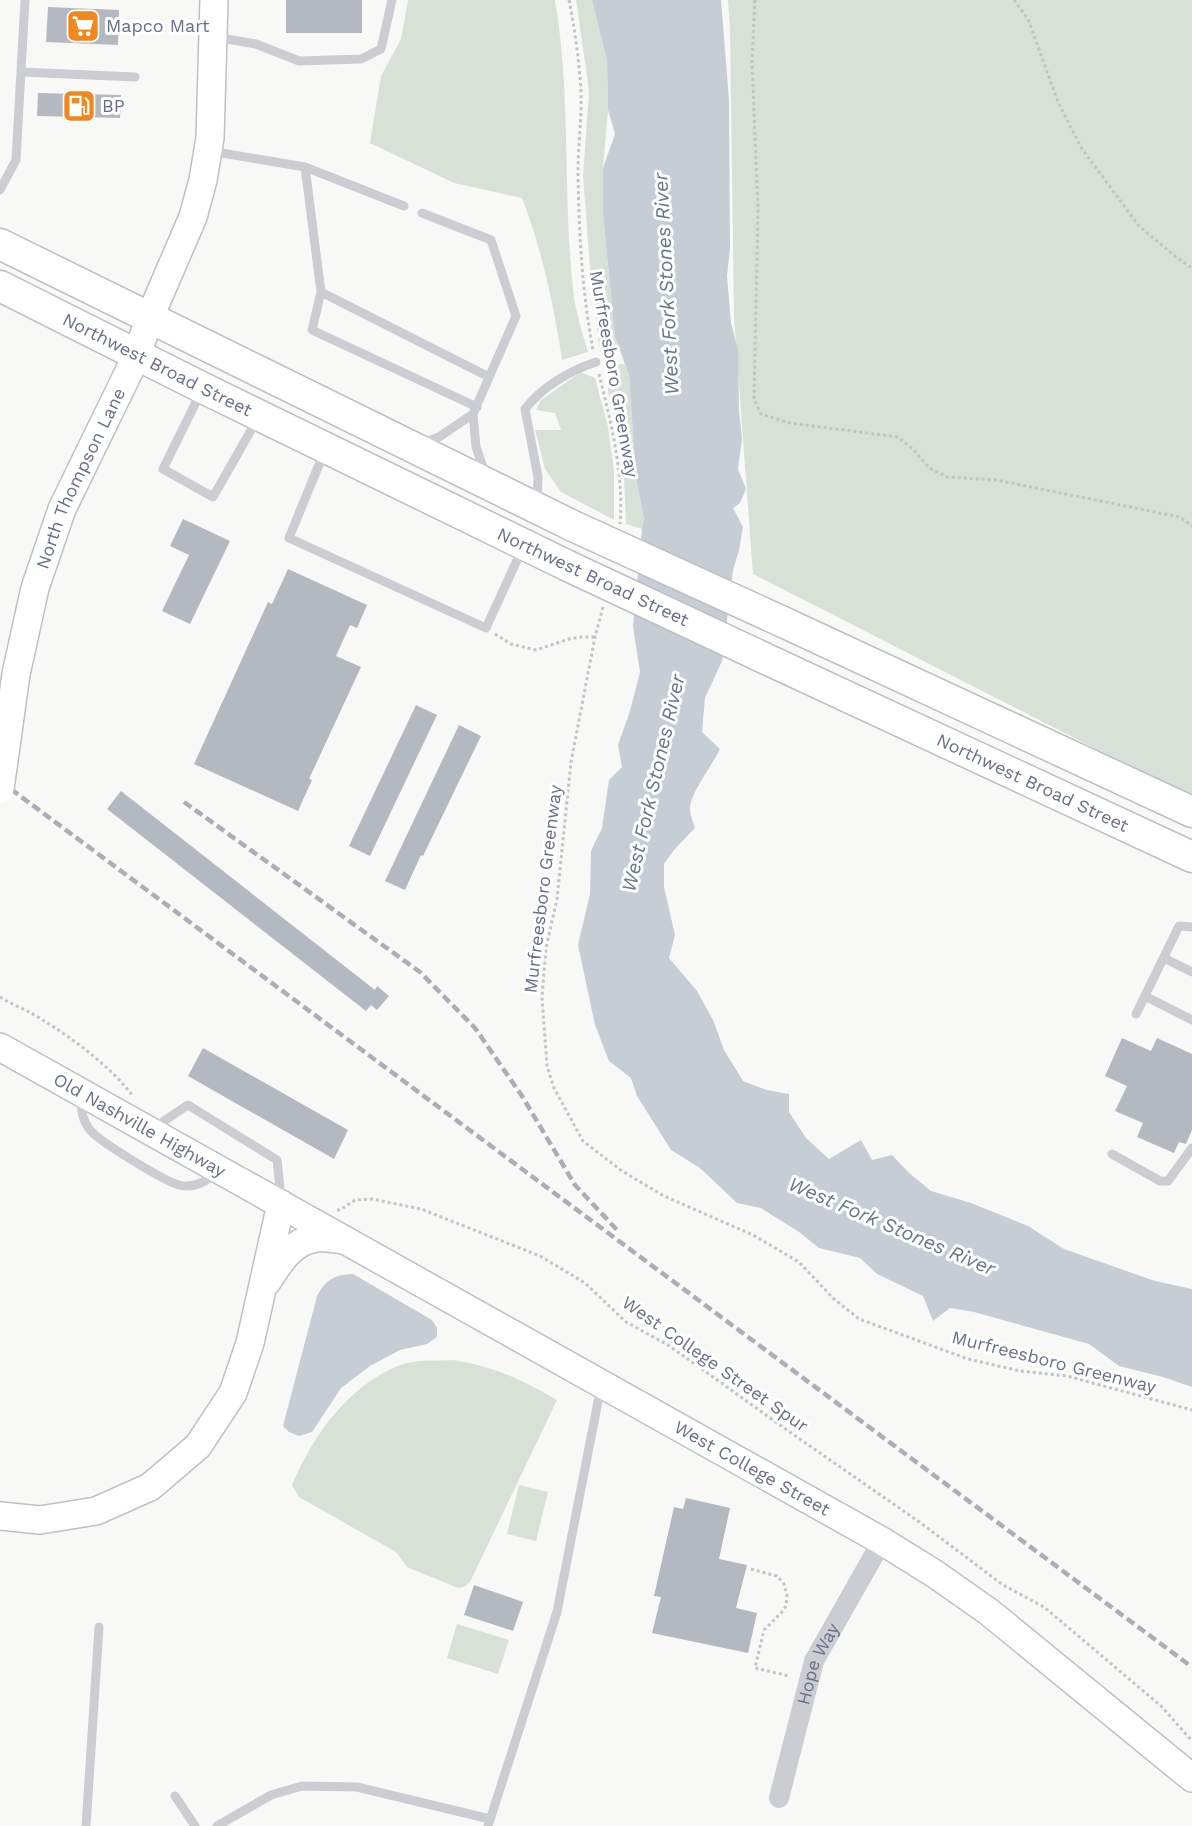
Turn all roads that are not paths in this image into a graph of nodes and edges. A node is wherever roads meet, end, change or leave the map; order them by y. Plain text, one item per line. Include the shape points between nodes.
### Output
1 (25, 0) edge
2 (214, 0) edge
3 (392, 0) edge
4 (213, 36) junction
5 (21, 72) junction
6 (135, 77) dead end
7 (208, 151) junction
8 (304, 167) junction
9 (0, 190) edge
10 (404, 206) dead end
11 (422, 213) dead end
12 (0, 244) edge
13 (0, 286) edge
14 (321, 292) junction
15 (348, 306) junction
16 (343, 315) dead end
17 (149, 319) junction
18 (137, 355) junction
19 (596, 362) road end
20 (489, 377) junction
21 (203, 388) junction
22 (475, 410) junction
23 (259, 416) junction
24 (411, 447) junction
25 (326, 448) junction
26 (489, 484) junction
27 (537, 508) junction
28 (524, 545) junction
29 (0, 789) edge
30 (1192, 812) edge
31 (1192, 857) edge
32 (1192, 927) edge
33 (1164, 957) junction
34 (1192, 972) edge
35 (1145, 996) junction
36 (1136, 1014) dead end
37 (1192, 1020) edge
38 (0, 1047) edge
39 (82, 1094) junction
40 (154, 1135) junction
41 (1192, 1148) edge
42 (1112, 1154) dead end
43 (217, 1170) junction
44 (281, 1204) junction
45 (345, 1240) junction
46 (260, 1293) junction
47 (602, 1384) junction
48 (0, 1516) edge
49 (882, 1541) junction
50 (99, 1627) dead end
51 (1192, 1778) edge
52 (175, 1796) dead end
53 (779, 1798) dead end
54 (489, 1823) edge
55 (86, 1826) edge
56 (195, 1826) edge
57 (217, 1826) edge

1 - 5 lane
2 - 4 main road, North Thompson Lane
3 - 4 lane via 381,50 361,59 299,61 256,44
4 - 7 main road, North Thompson Lane
5 - 6 lane
5 - 9 lane via 16,160
7 - 8 lane
7 - 17 main road, North Thompson Lane via 192,217
8 - 10 lane
8 - 14 lane
11 - 20 lane via 491,240 516,316
12 - 17 main road, Northwest Broad Street
13 - 18 main road, Northwest Broad Street
14 - 15 lane
14 - 22 lane via 312,330 446,390
15 - 16 lane
15 - 20 lane via 364,320
17 - 18 main road, North Thompson Lane
17 - 24 main road, Northwest Broad Street
18 - 21 main road, Northwest Broad Street
18 - 29 main road, North Thompson Lane, bridge via 62,509 35,588 16,674
19 - 27 lane via 558,380 535,396 525,409 538,477
20 - 22 lane
21 - 23 main road, Northwest Broad Street
21 - 23 lane via 163,469 213,497
22 - 24 lane via 439,437
22 - 26 lane via 476,447
23 - 25 main road, Northwest Broad Street
24 - 26 main road, Northwest Broad Street
25 - 28 main road, Northwest Broad Street
25 - 28 lane via 289,538 486,628
26 - 27 main road, Northwest Broad Street
27 - 30 main road, Northwest Broad Street, bridge
28 - 31 main road, Northwest Broad Street, bridge
32 - 33 lane via 1179,926
33 - 34 lane
33 - 35 lane
35 - 36 lane
35 - 37 lane
38 - 39 main road, Old Nashville Highway
39 - 40 main road, Old Nashville Highway
39 - 43 lane via 81,1112 91,1131 155,1173 180,1185 200,1184
40 - 43 main road, Old Nashville Highway
40 - 44 lane via 164,1121 188,1105 277,1160
41 - 42 lane via 1168,1181 1160,1181
43 - 44 main road, Old Nashville Highway
44 - 45 main road, West College Street
44 - 46 main road
45 - 46 main road via 317,1238 302,1242 282,1258
45 - 47 main road, West College Street
46 - 48 main road via 250,1343 233,1393 198,1446 150,1487 96,1511 40,1520
47 - 49 main road, West College Street
47 - 54 lane via 557,1612
49 - 51 main road, West College Street via 989,1612
49 - 53 street, Hope Way via 814,1661
50 - 55 lane
52 - 56 lane
54 - 57 lane via 357,1787 302,1786 271,1795

